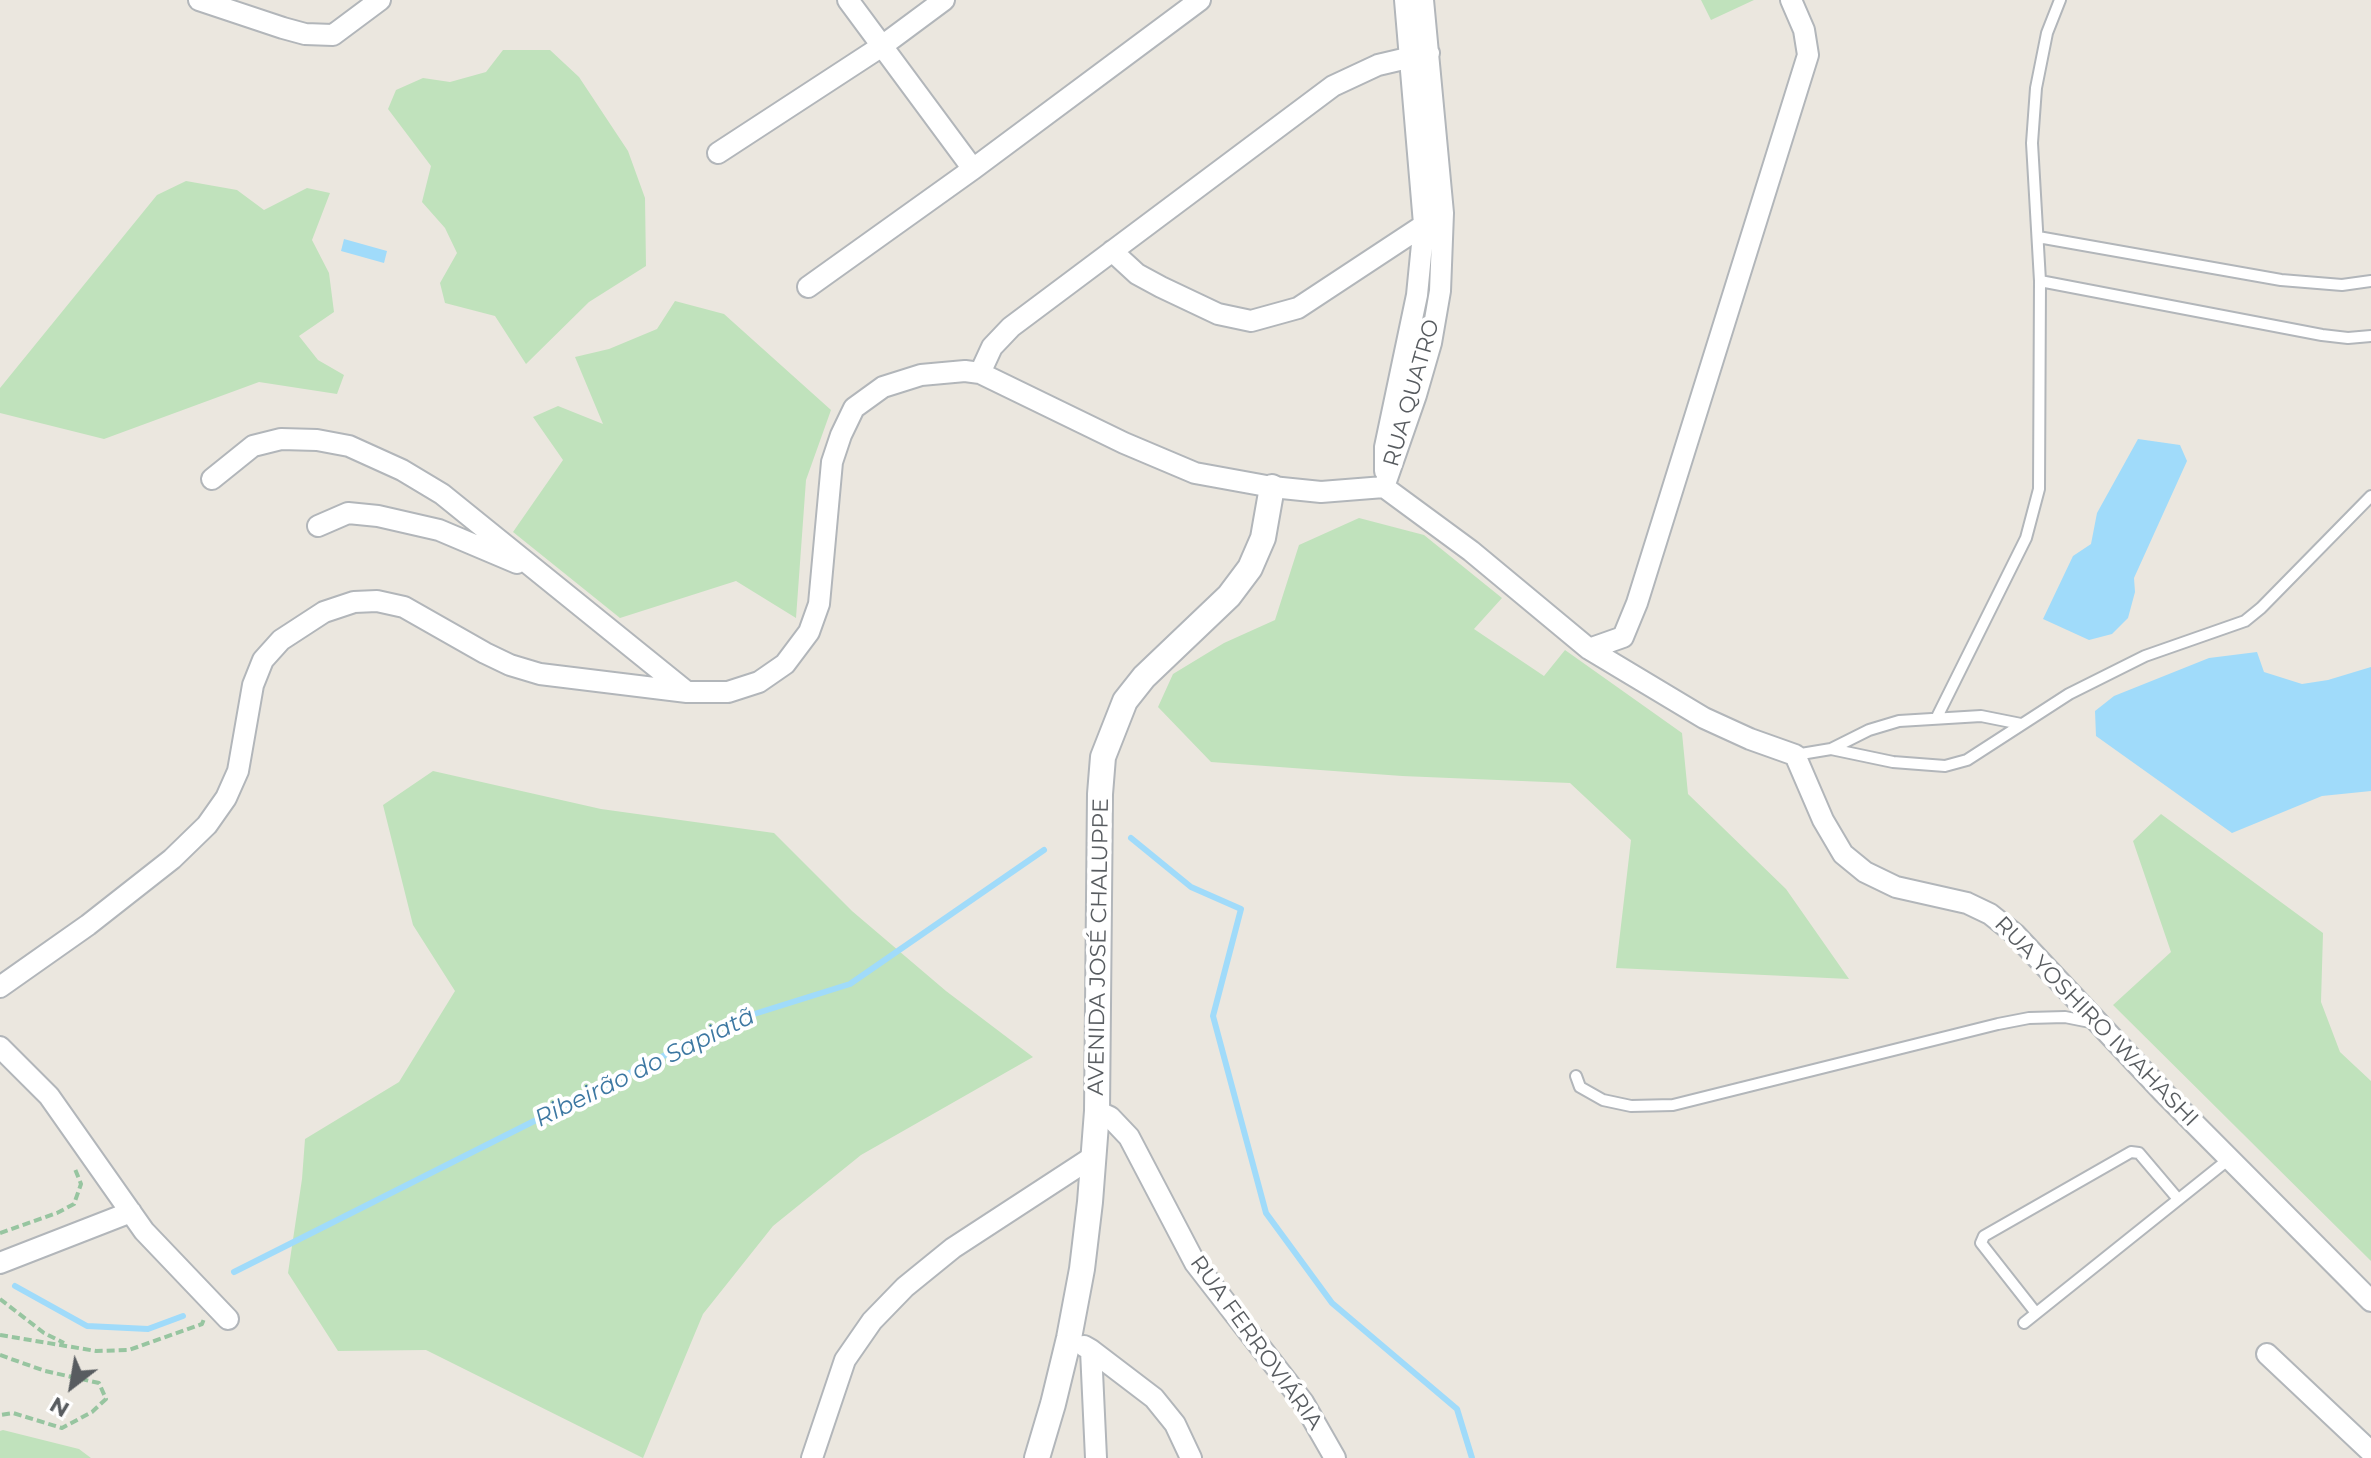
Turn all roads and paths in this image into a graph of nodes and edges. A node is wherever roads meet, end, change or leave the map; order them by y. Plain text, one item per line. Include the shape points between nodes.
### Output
1 (199, 0) edge
2 (380, 0) edge
3 (848, 0) edge
4 (944, 0) edge
5 (1200, 0) edge
6 (1405, 0) edge
7 (1423, 0) edge
8 (1791, 0) edge
9 (2060, 0) edge
10 (882, 46) junction
11 (1420, 55) junction
12 (718, 153) dead end
13 (973, 169) junction
14 (1443, 213) junction
15 (1424, 224) junction
16 (2038, 237) junction
17 (1112, 251) junction
18 (2040, 281) junction
19 (2371, 281) edge
20 (808, 287) dead end
21 (2371, 336) edge
22 (980, 373) junction
23 (212, 479) dead end
24 (1272, 487) junction
25 (1384, 487) junction
26 (2371, 496) edge
27 (318, 526) dead end
28 (539, 572) junction
29 (1589, 649) junction
30 (687, 692) junction
31 (1937, 717) junction
32 (2021, 724) junction
33 (1831, 749) junction
34 (1795, 755) junction
35 (0, 987) edge
36 (2099, 1024) junction
37 (0, 1047) edge
38 (1576, 1076) dead end
39 (1097, 1111) junction
40 (1094, 1156) junction
41 (2229, 1159) junction
42 (75, 1169) dead end
43 (2178, 1199) junction
44 (131, 1212) junction
45 (0, 1233) edge
46 (0, 1263) edge
47 (0, 1299) edge
48 (2371, 1301) edge
49 (201, 1313) dead end
50 (2036, 1313) junction
51 (228, 1319) dead end
52 (2024, 1323) dead end
53 (0, 1335) edge
54 (1069, 1338) junction
55 (70, 1347) junction
56 (1091, 1350) junction
57 (2267, 1354) dead end
58 (0, 1355) edge
59 (0, 1415) edge
60 (2371, 1452) edge
61 (812, 1458) edge
62 (1037, 1458) edge
63 (1096, 1458) edge
64 (1191, 1458) edge
65 (1335, 1458) edge

1 - 2 street via 305,34 333,35
3 - 10 street
4 - 10 street
5 - 13 street
6 - 11 street, RUA QUATRO
7 - 11 street, RUA QUATRO
8 - 29 street via 1808,55 1637,603 1623,637
9 - 16 lane via 2036,88 2032,143
10 - 12 street
10 - 13 street
11 - 14 street, RUA QUATRO
11 - 15 street, RUA QUATRO
11 - 17 street via 1378,65 1333,86
13 - 20 street
14 - 15 street
14 - 25 street, RUA QUATRO via 1440,291 1431,343
15 - 17 street via 1298,308 1251,321 1218,314 1161,287
15 - 25 street, RUA QUATRO via 1417,295 1385,447
16 - 18 lane
16 - 19 lane via 2281,280 2342,285
17 - 22 street via 1011,327 992,347
18 - 21 lane via 2322,335
18 - 31 lane via 2039,489 2026,538
22 - 24 street via 1195,473
22 - 30 street via 921,375 883,387 854,408 832,462 819,604 809,632 785,664 759,682 728,692
23 - 28 street via 253,446 281,439 349,446 442,494
24 - 25 street via 1321,492
24 - 39 street, AVENIDA JOSÉ CHALUPPE via 1263,538 1250,568 1125,701 1103,757
25 - 29 street
26 - 32 lane via 2245,621 2145,656
27 - 28 street via 348,513 378,516 439,530
28 - 30 street
29 - 34 street via 1704,718
30 - 35 street via 540,674 485,653 404,607 377,601 324,612 281,640 263,660 253,685 238,771 207,825 88,925
31 - 32 lane via 1981,716
31 - 33 lane via 1869,730
32 - 33 lane via 1967,760 1945,766
33 - 34 lane
34 - 36 street, RUA YOSHIRO IWAHASHI via 1843,854 1896,887 1967,903 1990,914
36 - 38 lane via 2065,1017 2029,1018 1673,1105 1603,1100 1580,1087
36 - 41 street, RUA YOSHIRO IWAHASHI
37 - 44 street via 49,1096
39 - 40 street, AVENIDA JOSÉ CHALUPPE
39 - 65 street, RUA FERROVIÁRIA via 1129,1137 1195,1263 1303,1402
40 - 54 street, AVENIDA JOSÉ CHALUPPE
40 - 61 street via 953,1248 872,1321 845,1360
41 - 43 lane
41 - 48 street, RUA YOSHIRO IWAHASHI
42 - 45 path via 81,1184 74,1204
43 - 50 lane
43 - 50 lane via 2139,1153 2131,1152 1984,1236 1981,1243
44 - 46 street
44 - 51 street
47 - 55 path
49 - 55 path via 202,1324 129,1350
50 - 52 lane
53 - 55 path
54 - 56 street
54 - 62 street, AVENIDA JOSÉ CHALUPPE
56 - 63 street
56 - 64 street via 1154,1398 1175,1424
57 - 60 street
58 - 59 path via 99,1383 106,1399 62,1428 13,1413

